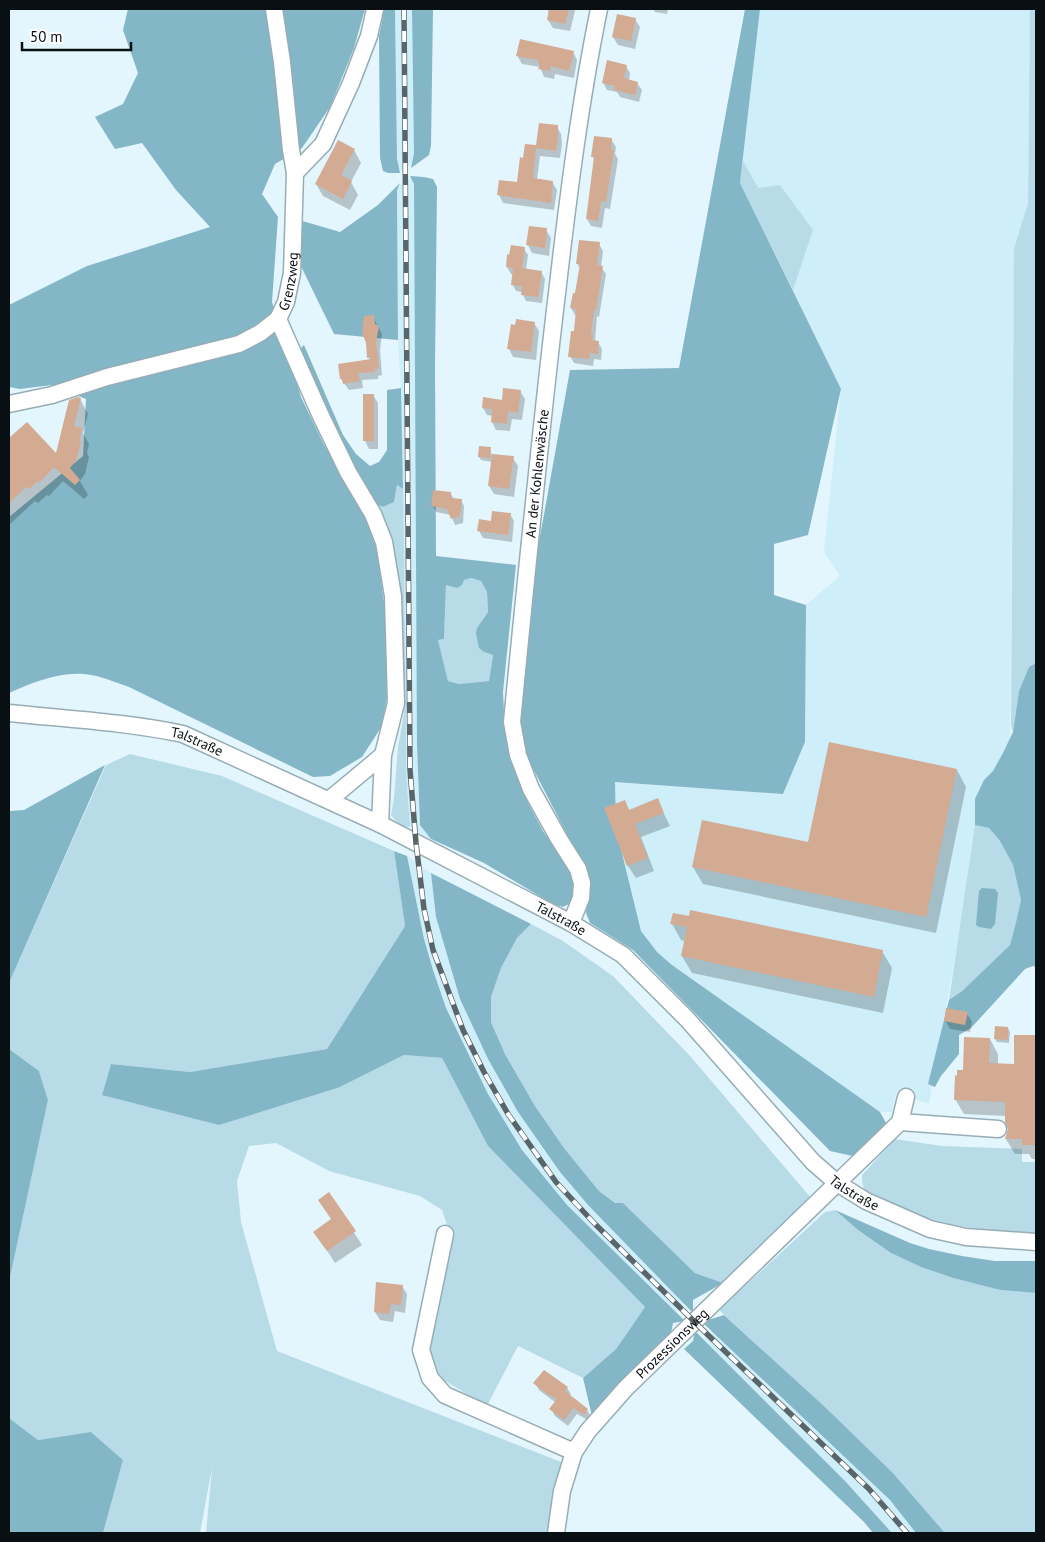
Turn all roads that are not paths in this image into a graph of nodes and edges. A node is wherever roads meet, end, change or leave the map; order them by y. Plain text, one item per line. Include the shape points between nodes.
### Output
1 (274, 9) edge
2 (375, 9) edge
3 (599, 9) edge
4 (296, 172) junction
5 (278, 320) junction
6 (9, 404) edge
7 (9, 713) edge
8 (383, 755) junction
9 (329, 800) junction
10 (380, 824) junction
11 (571, 923) junction
12 (906, 1097) dead end
13 (900, 1122) junction
14 (998, 1129) dead end
15 (837, 1183) junction
16 (445, 1234) dead end
17 (1036, 1242) edge
18 (574, 1452) junction
19 (556, 1533) edge

1 - 4 street, Grenzweg
2 - 4 street via 351,83 323,144
3 - 11 street, An der Kohlenwäsche via 570,189 539,441 512,722 518,755 531,789 578,869 582,882 581,898
4 - 5 street, Grenzweg via 292,273 286,302
5 - 6 street, Grenzweg via 239,344
5 - 8 street via 320,414 373,514 384,542 393,596 396,703
7 - 9 street, Talstraße via 100,721 183,734
8 - 9 street
8 - 10 street
9 - 10 street, Talstraße
10 - 11 street, Talstraße
11 - 15 street, Talstraße via 623,956 648,980 687,1019 813,1162
12 - 13 street
13 - 14 street
13 - 15 street, Prozessionsweg
15 - 17 street, Talstraße via 866,1201 930,1229 966,1237
15 - 18 street, Prozessionsweg via 626,1388
16 - 18 street via 421,1350 430,1378 445,1395
18 - 19 street, Prozessionsweg via 562,1491

